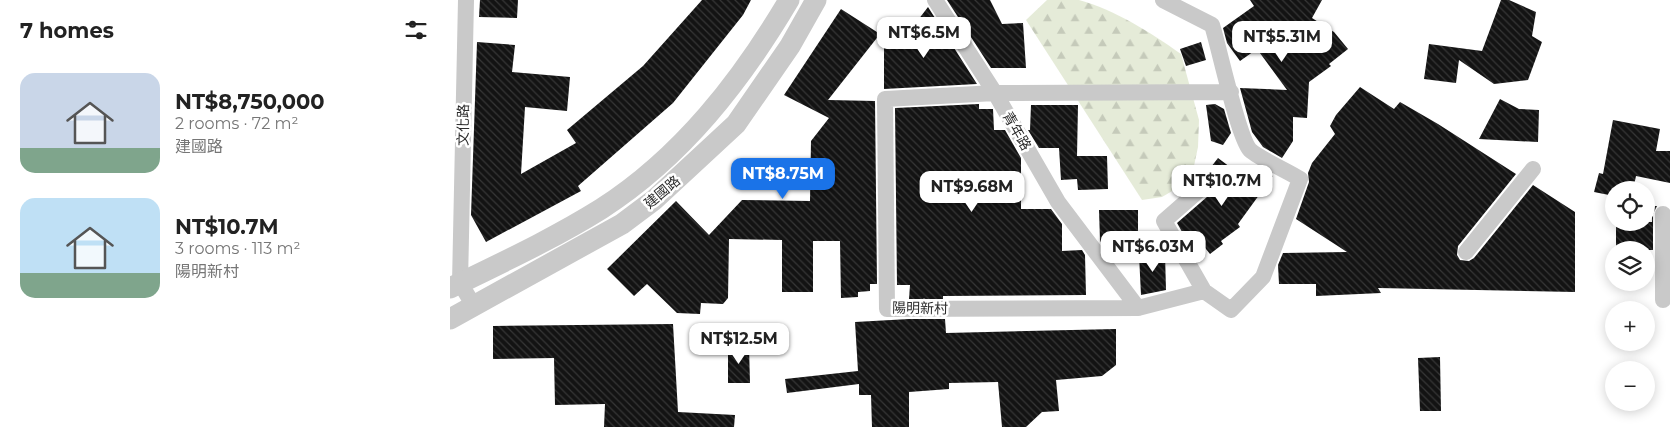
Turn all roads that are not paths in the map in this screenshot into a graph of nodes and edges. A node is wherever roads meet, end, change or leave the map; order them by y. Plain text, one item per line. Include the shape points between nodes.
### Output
1 (466, 0) edge
2 (789, 0) edge
3 (816, 0) edge
4 (935, 0) edge
5 (1162, 0) edge
6 (1231, 92) junction
7 (995, 93) junction
8 (1533, 169) dead end
9 (1204, 186) dead end
10 (1663, 214) dead end
11 (1466, 252) dead end
12 (455, 285) edge
13 (1204, 292) junction
14 (1663, 300) dead end
15 (474, 306) junction
16 (1138, 308) junction
17 (450, 319) edge

1 - 12 street, 文化路
2 - 12 street, 建國路 via 746,69 715,108 647,174 602,208
3 - 15 street, 建國路 via 790,46 736,124 696,162 622,224
4 - 7 street, 青年路
5 - 6 street via 1212,25
6 - 7 street, 陽明新村
6 - 13 street via 1234,111 1250,149 1300,179 1263,277 1230,310
7 - 16 street, 青年路 via 1058,202
7 - 16 street, 陽明新村 via 885,99 887,309
8 - 11 street
9 - 13 street via 1164,221
10 - 14 street
12 - 15 street
13 - 16 street, 陽明新村
15 - 17 street, 建國路

